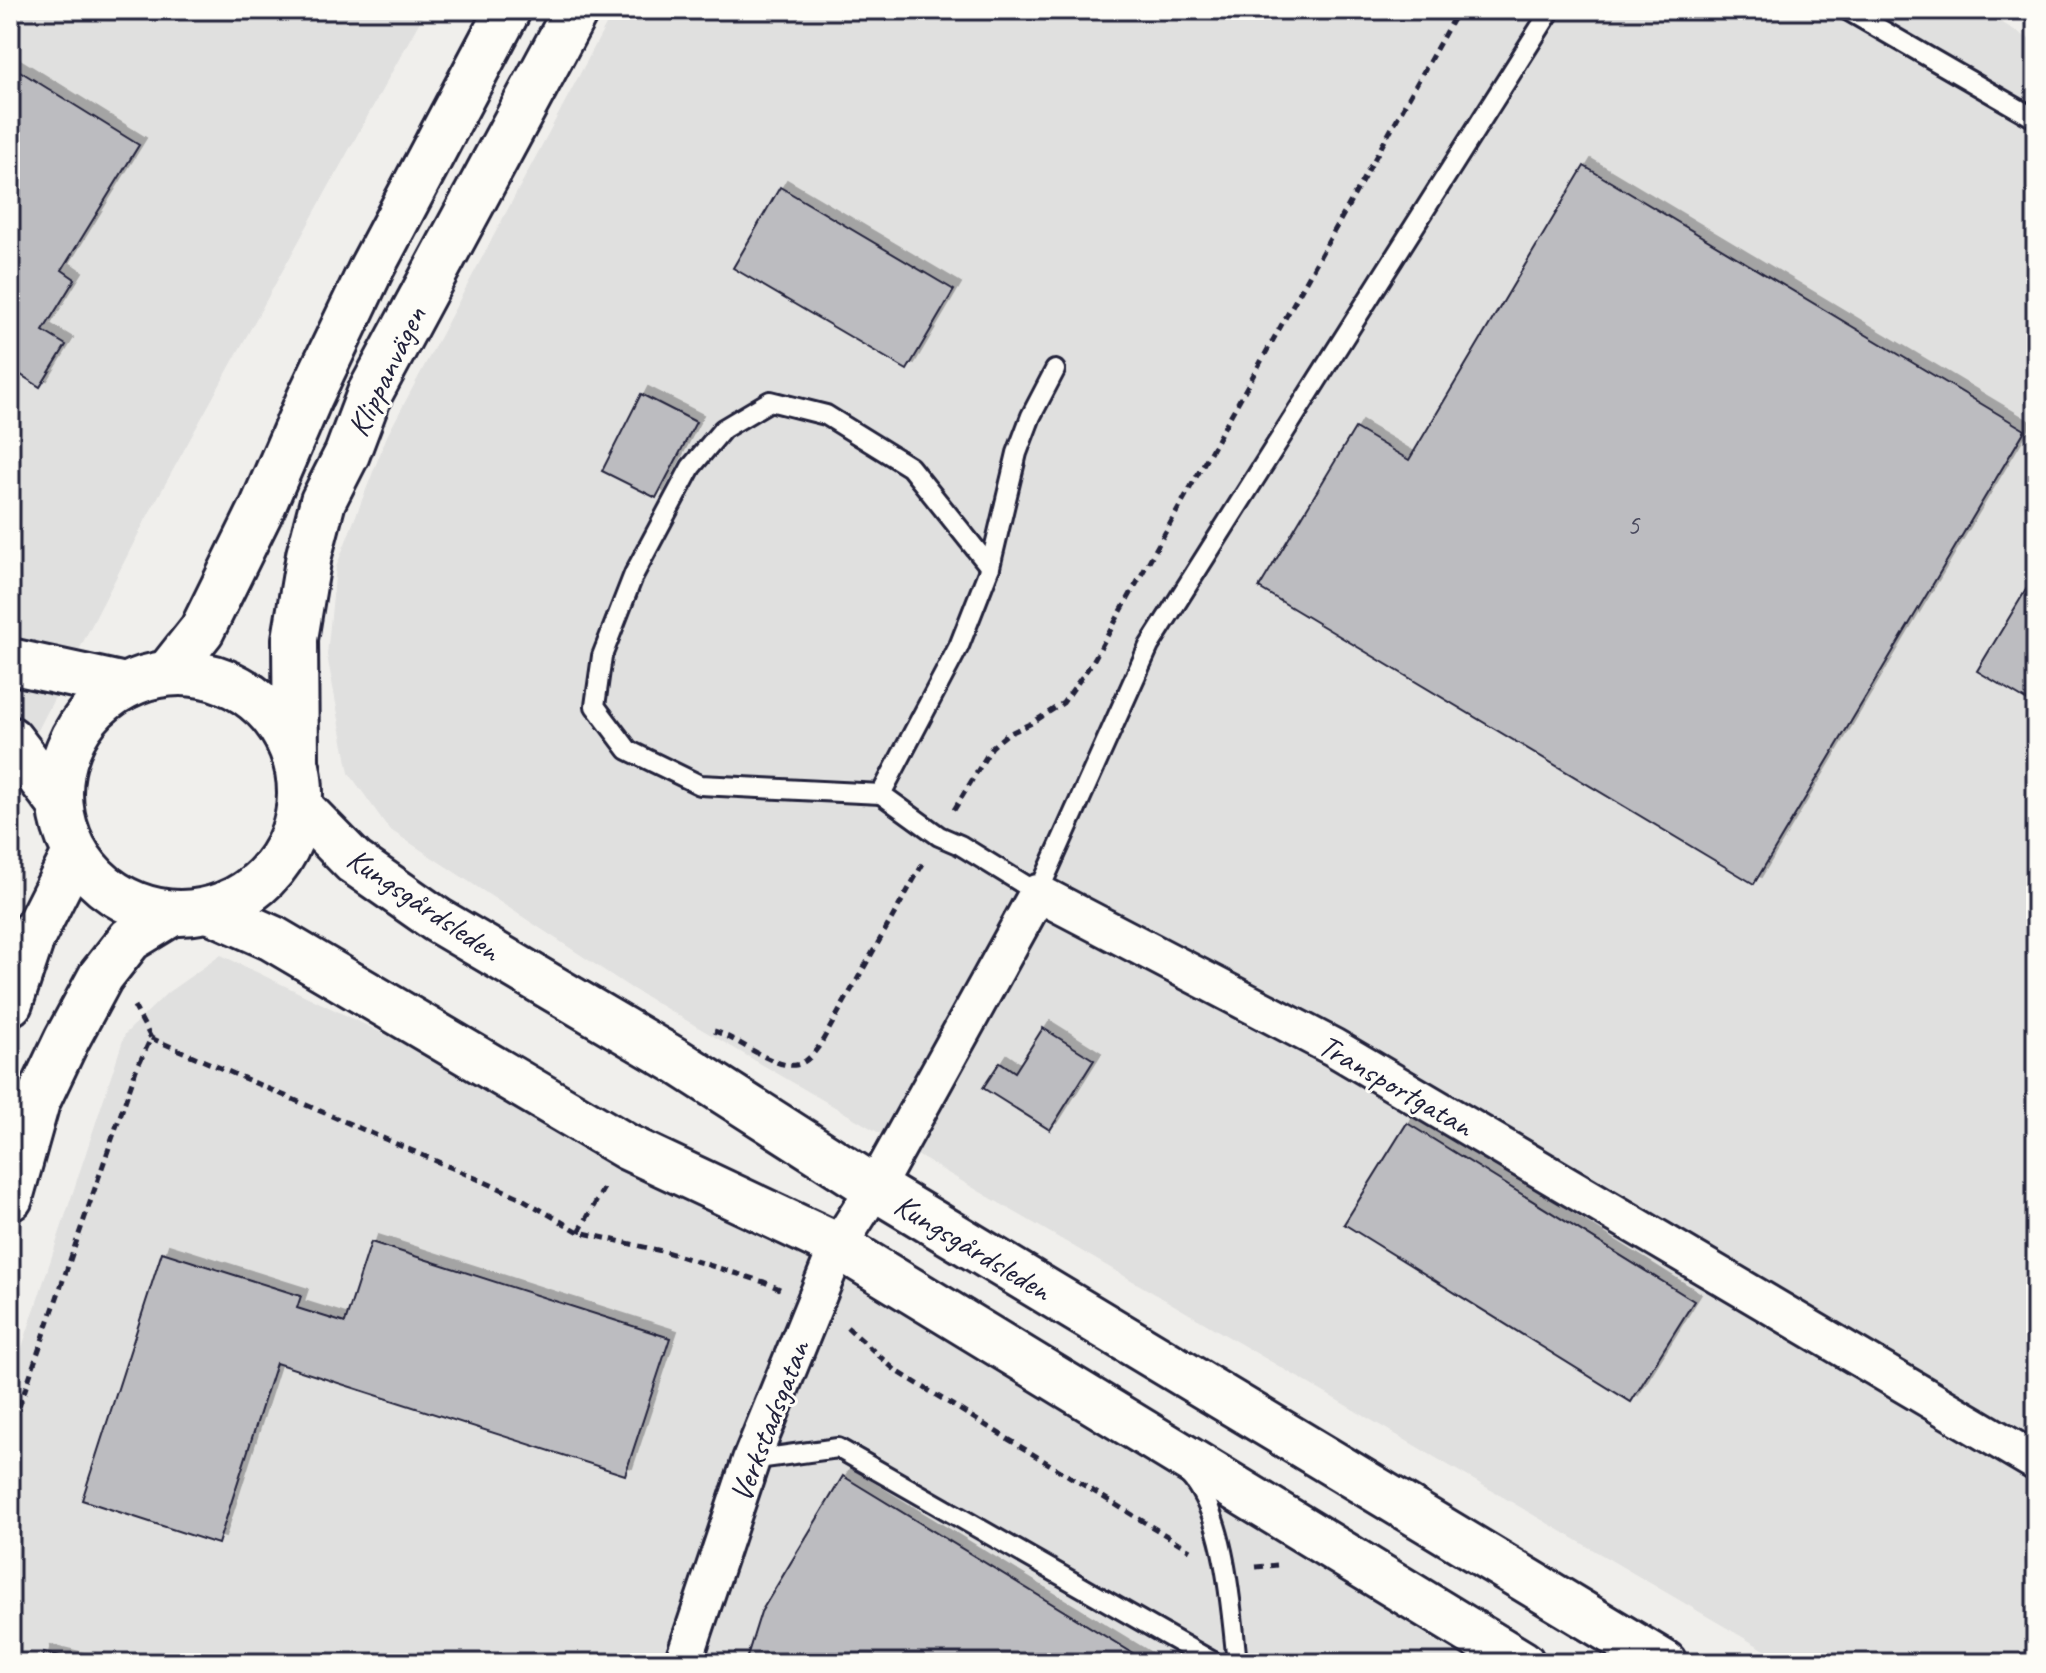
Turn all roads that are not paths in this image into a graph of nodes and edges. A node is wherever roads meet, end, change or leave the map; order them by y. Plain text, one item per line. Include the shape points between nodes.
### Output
1 (508, 10) edge
2 (576, 10) edge
3 (1551, 10) edge
4 (1847, 10) edge
5 (2036, 119) edge
6 (1055, 370) dead end
7 (990, 567) junction
8 (10, 661) edge
9 (168, 673) junction
10 (125, 686) junction
11 (10, 739) edge
12 (296, 761) junction
13 (881, 794) junction
14 (60, 804) junction
15 (300, 807) junction
16 (75, 853) junction
17 (1038, 893) junction
18 (190, 912) junction
19 (10, 1003) edge
20 (875, 1188) junction
21 (10, 1198) edge
22 (838, 1246) junction
23 (1158, 1440) junction
24 (2033, 1452) edge
25 (751, 1460) junction
26 (683, 1663) edge
27 (1215, 1663) edge
28 (1237, 1663) edge
29 (1522, 1663) edge
30 (1664, 1663) edge

1 - 9 main road, Klippanvägen via 372,267 202,630
2 - 12 main road, Klippanvägen via 370,393 323,501 295,639
3 - 17 lane via 1149,646
4 - 5 lane
6 - 7 lane via 1017,453
7 - 13 lane via 959,646
7 - 13 lane via 910,467 826,415 770,401 723,429 691,467 634,574 602,656 595,706 628,750 700,785
8 - 10 main road
9 - 10 main road
9 - 12 main road via 207,675 243,690 272,715
10 - 14 main road via 96,707 74,735 62,769
11 - 14 main road
12 - 15 main road
13 - 17 lane via 939,836
14 - 16 main road
15 - 18 main road via 289,845 266,877 222,906
15 - 20 main road, Kungsgårdsleden via 354,862 437,920 678,1062
16 - 18 main road via 116,895 142,908
16 - 19 main road via 32,938
17 - 20 street
17 - 24 street, Transportgatan via 1333,1047
18 - 21 main road via 130,939 101,976 37,1102
18 - 22 main road via 272,938 627,1147
20 - 22 street, Verkstadsgatan
20 - 30 main road, Kungsgårdsleden
22 - 23 main road
22 - 25 street, Verkstadsgatan
23 - 28 lane via 1195,1482 1213,1521 1227,1575
23 - 29 main road
25 - 26 street, Verkstadsgatan
25 - 27 lane via 838,1448

